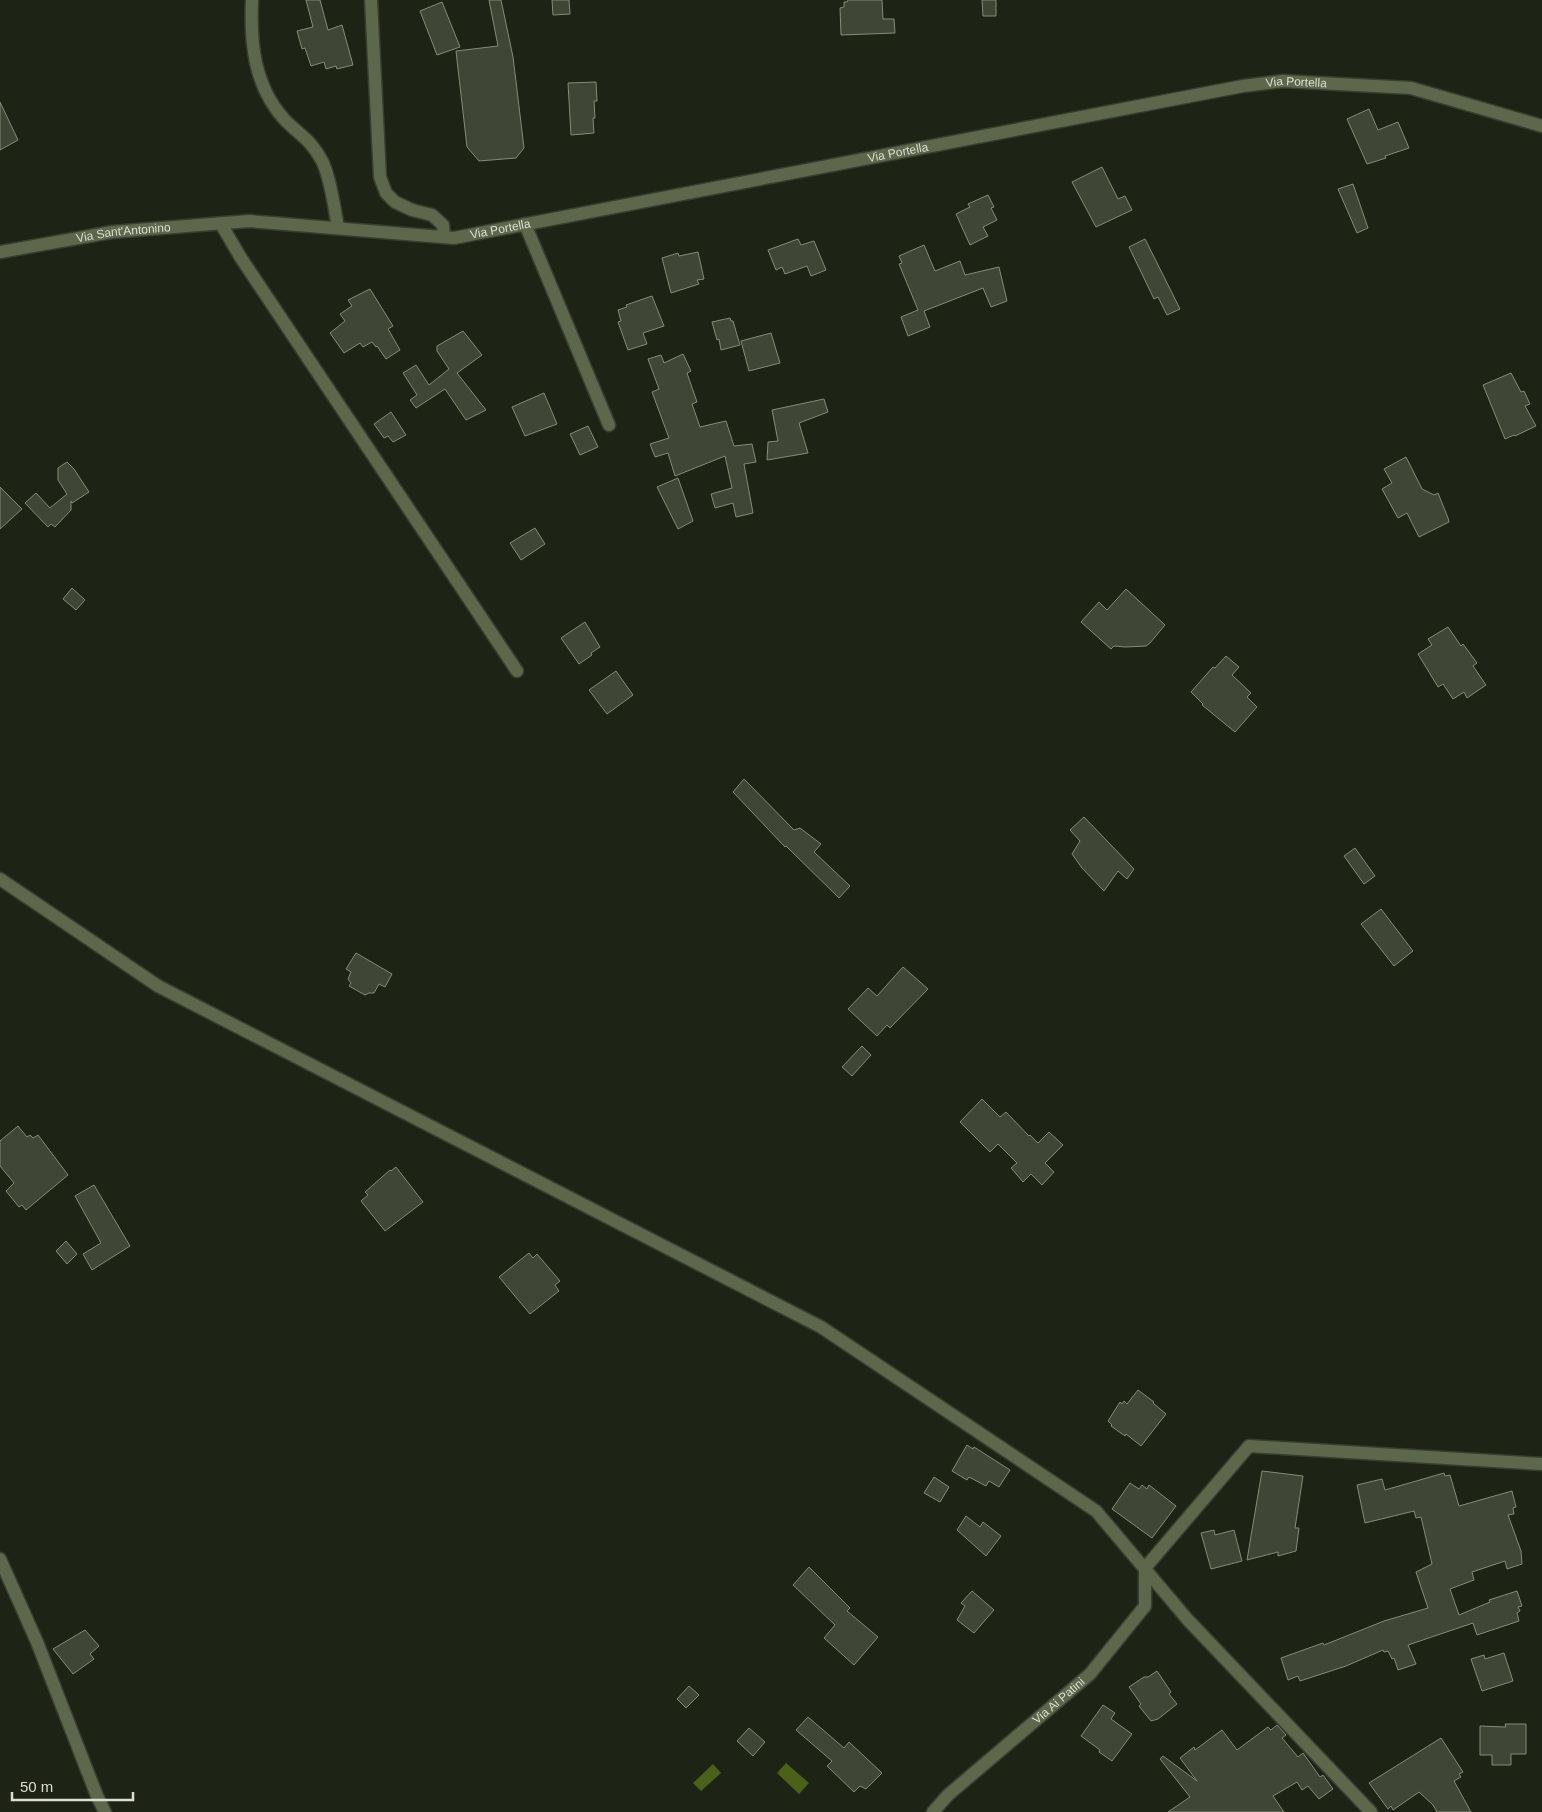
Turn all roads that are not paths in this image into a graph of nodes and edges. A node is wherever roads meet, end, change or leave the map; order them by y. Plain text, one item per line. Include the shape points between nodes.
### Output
1 (252, 0) edge
2 (371, 0) edge
3 (1542, 126) edge
4 (249, 221) joint
5 (220, 224) junction
6 (525, 224) junction
7 (338, 228) junction
8 (444, 237) junction
9 (0, 252) edge
10 (609, 425) dead end
11 (517, 671) dead end
12 (0, 879) edge
13 (1542, 1464) edge
14 (0, 1559) edge
15 (1145, 1568) junction
16 (105, 1812) edge
17 (933, 1812) edge
18 (1371, 1812) edge

1 - 7 street via 251,32 256,70 270,100 284,119 312,143 324,163
2 - 8 street via 380,177 386,193 395,202 432,215 443,225
3 - 6 street, Via Portella via 1411,88 1283,80
4 - 5 street, Via Sant'Antonino
4 - 7 street, Via Portella
5 - 9 street, Via Sant'Antonino via 112,232
5 - 11 street
6 - 8 street, Via Portella via 454,238
6 - 10 street
7 - 8 street, Via Portella
12 - 15 street via 158,986 820,1327 1096,1511
13 - 15 street via 1249,1446
14 - 16 street
15 - 17 street, Via Ai Patini via 1144,1606 1090,1674
15 - 18 street via 1188,1620

